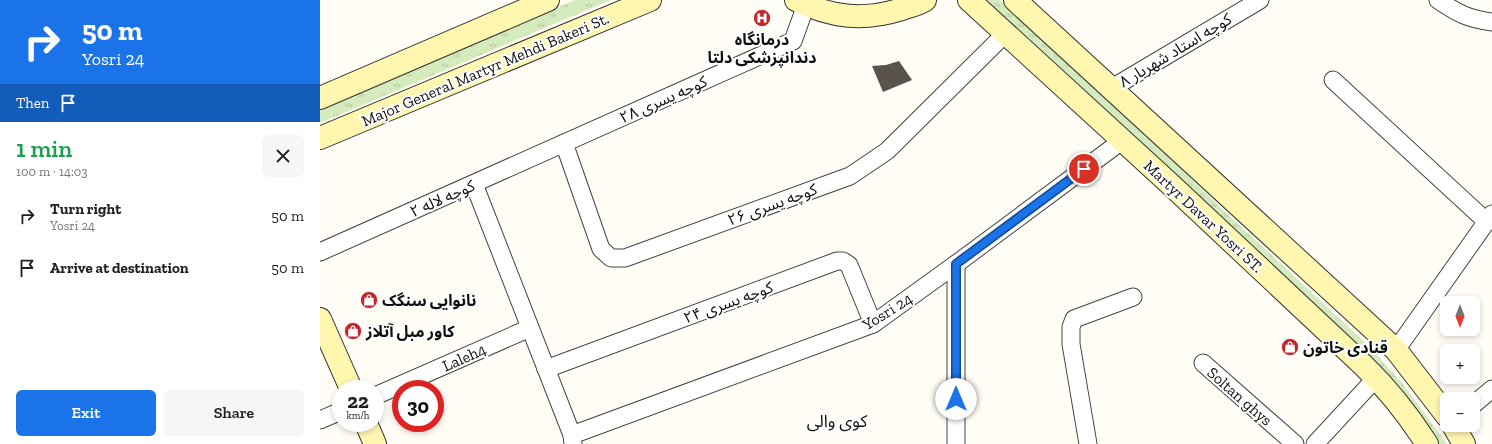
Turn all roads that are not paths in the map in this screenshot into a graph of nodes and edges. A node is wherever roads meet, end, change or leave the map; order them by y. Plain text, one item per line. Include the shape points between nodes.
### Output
1 (548, 0) edge
2 (650, 0) edge
3 (925, 0) edge
4 (969, 0) edge
5 (1260, 0) edge
6 (1438, 0) edge
7 (1020, 2) edge
8 (801, 3) edge
9 (1492, 22) edge
10 (1006, 33) junction
11 (1333, 80) dead end
12 (1112, 88) junction
13 (320, 98) edge
14 (320, 138) edge
15 (1123, 140) junction
16 (564, 143) junction
17 (474, 184) junction
18 (1489, 218) edge
19 (320, 252) edge
20 (956, 264) junction
21 (1133, 297) dead end
22 (320, 319) edge
23 (873, 324) junction
24 (530, 328) junction
25 (1396, 350) junction
26 (1203, 363) dead end
27 (546, 369) junction
28 (1376, 378) junction
29 (347, 380) edge
30 (1492, 389) edge
31 (384, 392) edge
32 (1480, 399) edge
33 (1440, 407) edge
34 (332, 415) edge
35 (320, 420) edge
36 (370, 432) edge
37 (1457, 432) edge
38 (573, 440) edge
39 (375, 444) edge
40 (956, 444) edge
41 (1088, 444) edge
42 (1295, 444) edge
43 (1315, 444) edge
44 (1427, 444) edge
45 (1464, 444) edge

1 - 13 main road
2 - 14 main road, Major General Martyr Mehdi Bakeri St.
3 - 8 main road via 885,14 848,16 834,15
4 - 10 main road, Martyr Davar Yosri ST.
5 - 12 street, کوچه استاد شهریار ۸
6 - 9 street via 1456,13
7 - 12 main road, Martyr Davar Yosri ST.
8 - 16 street, کوچه یسری ۲۸ via 793,41
10 - 15 main road, Martyr Davar Yosri ST.
10 - 16 street, کوچه یسری ۲۶ via 887,151 850,176 625,258 611,258 601,249
11 - 18 street
12 - 25 main road, Martyr Davar Yosri ST.
15 - 20 street, Yosri 24
15 - 28 main road, Martyr Davar Yosri ST.
16 - 17 street, کوچه لاله ۲
17 - 19 street, کوچه لاله ۲
17 - 24 street
18 - 25 street
20 - 23 street, Yosri 24
20 - 40 street
21 - 41 street via 1074,319 1071,327 1071,344
22 - 29 main road
23 - 27 street, کوچه یسری ۲۴ via 849,265 837,261
23 - 38 street, Yosri 24
24 - 27 street
24 - 31 street, Laleh4
25 - 33 main road, Martyr Davar Yosri ST.
26 - 42 street, Soltan ghys
27 - 38 street
28 - 43 street
28 - 44 main road, Martyr Davar Yosri ST.
30 - 32 street
34 - 35 street
36 - 39 main road
37 - 45 main road

